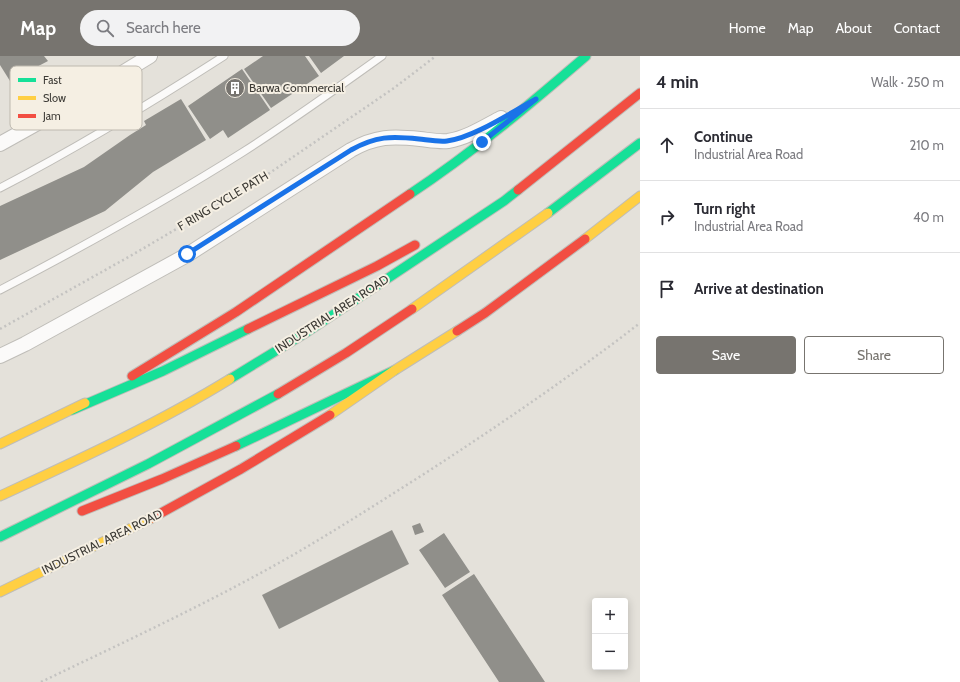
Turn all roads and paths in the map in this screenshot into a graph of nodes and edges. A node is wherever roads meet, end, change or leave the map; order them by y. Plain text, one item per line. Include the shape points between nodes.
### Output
1 (224, 56) edge
2 (382, 56) edge
3 (436, 56) edge
4 (586, 56) edge
5 (144, 58) edge
6 (131, 66) edge
7 (640, 93) edge
8 (536, 99) junction
9 (142, 108) edge
10 (25, 130) edge
11 (105, 130) edge
12 (640, 143) edge
13 (0, 144) edge
14 (0, 188) edge
15 (640, 196) edge
16 (504, 201) junction
17 (454, 224) dead end
18 (426, 238) dead end
19 (0, 290) edge
20 (640, 323) edge
21 (0, 328) edge
22 (0, 356) edge
23 (395, 370) junction
24 (72, 410) junction
25 (0, 444) edge
26 (0, 496) edge
27 (72, 515) dead end
28 (43, 526) dead end
29 (0, 537) edge
30 (0, 542) edge
31 (0, 592) edge
32 (41, 682) edge

1 - 9 lane
2 - 19 lane via 244,152 96,240
3 - 21 path, F RING CYCLE PATH via 394,88 255,183
4 - 8 main road
5 - 6 street
7 - 16 main road, INDUSTRIAL AREA ROAD
8 - 22 street via 460,138 446,141 384,137 366,142 187,254
8 - 24 main road via 430,181 301,268 161,359
10 - 13 street
11 - 14 lane
12 - 29 main road via 581,190 482,261 299,382 153,462
15 - 23 main road, INDUSTRIAL AREA ROAD via 485,313
16 - 17 main road
16 - 26 main road, INDUSTRIAL AREA ROAD via 307,332 200,398 86,457
18 - 24 main road via 371,269 170,368
20 - 32 path via 502,423 355,518 198,606
23 - 27 main road via 231,448 137,490
23 - 31 main road, INDUSTRIAL AREA ROAD via 331,414 241,469 165,511
24 - 25 main road
28 - 30 main road

